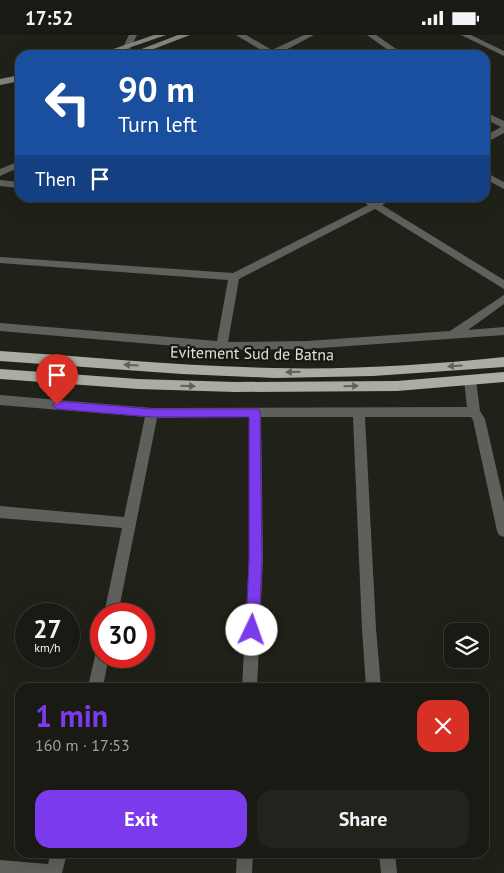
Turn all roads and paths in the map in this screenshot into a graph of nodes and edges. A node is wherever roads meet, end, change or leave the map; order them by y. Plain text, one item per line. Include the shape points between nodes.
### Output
1 (133, 35) edge
2 (162, 35) edge
3 (186, 35) edge
4 (240, 35) edge
5 (310, 35) edge
6 (371, 35) edge
7 (465, 35) edge
8 (127, 46) junction
9 (115, 50) edge
10 (125, 50) edge
11 (144, 50) edge
12 (264, 50) edge
13 (282, 50) edge
14 (393, 50) edge
15 (504, 54) edge
16 (15, 79) edge
17 (0, 82) edge
18 (15, 87) edge
19 (0, 91) edge
20 (490, 118) edge
21 (504, 127) edge
22 (490, 137) edge
23 (15, 166) edge
24 (0, 173) edge
25 (490, 178) edge
26 (0, 183) edge
27 (15, 184) edge
28 (504, 186) edge
29 (370, 202) edge
30 (383, 202) edge
31 (377, 206) junction
32 (0, 260) edge
33 (234, 277) junction
34 (504, 285) edge
35 (504, 299) edge
36 (0, 327) edge
37 (504, 331) edge
38 (450, 337) junction
39 (222, 346) junction
40 (0, 356) edge
41 (504, 362) edge
42 (0, 374) edge
43 (504, 377) edge
44 (470, 380) junction
45 (0, 400) edge
46 (255, 412) junction
47 (474, 412) junction
48 (152, 413) junction
49 (359, 413) junction
50 (0, 512) edge
51 (130, 523) junction
52 (504, 531) edge
53 (113, 603) edge
54 (99, 668) edge
55 (96, 683) edge
56 (250, 683) edge
57 (374, 683) edge
58 (58, 858) edge
59 (245, 858) edge
60 (388, 858) edge
61 (0, 868) edge
62 (53, 873) edge
63 (244, 873) edge
64 (389, 873) edge

1 - 8 street
2 - 8 main road
3 - 11 main road
4 - 12 street
5 - 13 street
6 - 14 street
7 - 15 street
8 - 9 main road
8 - 10 street
16 - 17 main road
18 - 19 main road
20 - 21 street
21 - 22 street
23 - 24 street
25 - 28 street
26 - 27 street
29 - 31 street
30 - 31 street
31 - 33 street
31 - 34 street
32 - 33 street
33 - 39 street
35 - 38 street
36 - 39 street
37 - 38 street
38 - 39 street
41 -> 40 highway, Evitement Sud de Batna via 360,371 251,372
42 -> 44 highway, Evitement Sud de Batna via 235,387 397,386
43 - 44 highway, Evitement Sud de Batna
44 - 47 street
45 - 48 street
46 - 48 street
46 - 49 street
46 - 56 street via 256,559
47 - 49 street
47 - 52 street via 479,419
48 - 51 street
49 - 57 street
50 - 51 street
51 - 53 street
54 - 55 street
58 - 62 street
59 - 63 street
60 - 64 street
61 - 62 street

